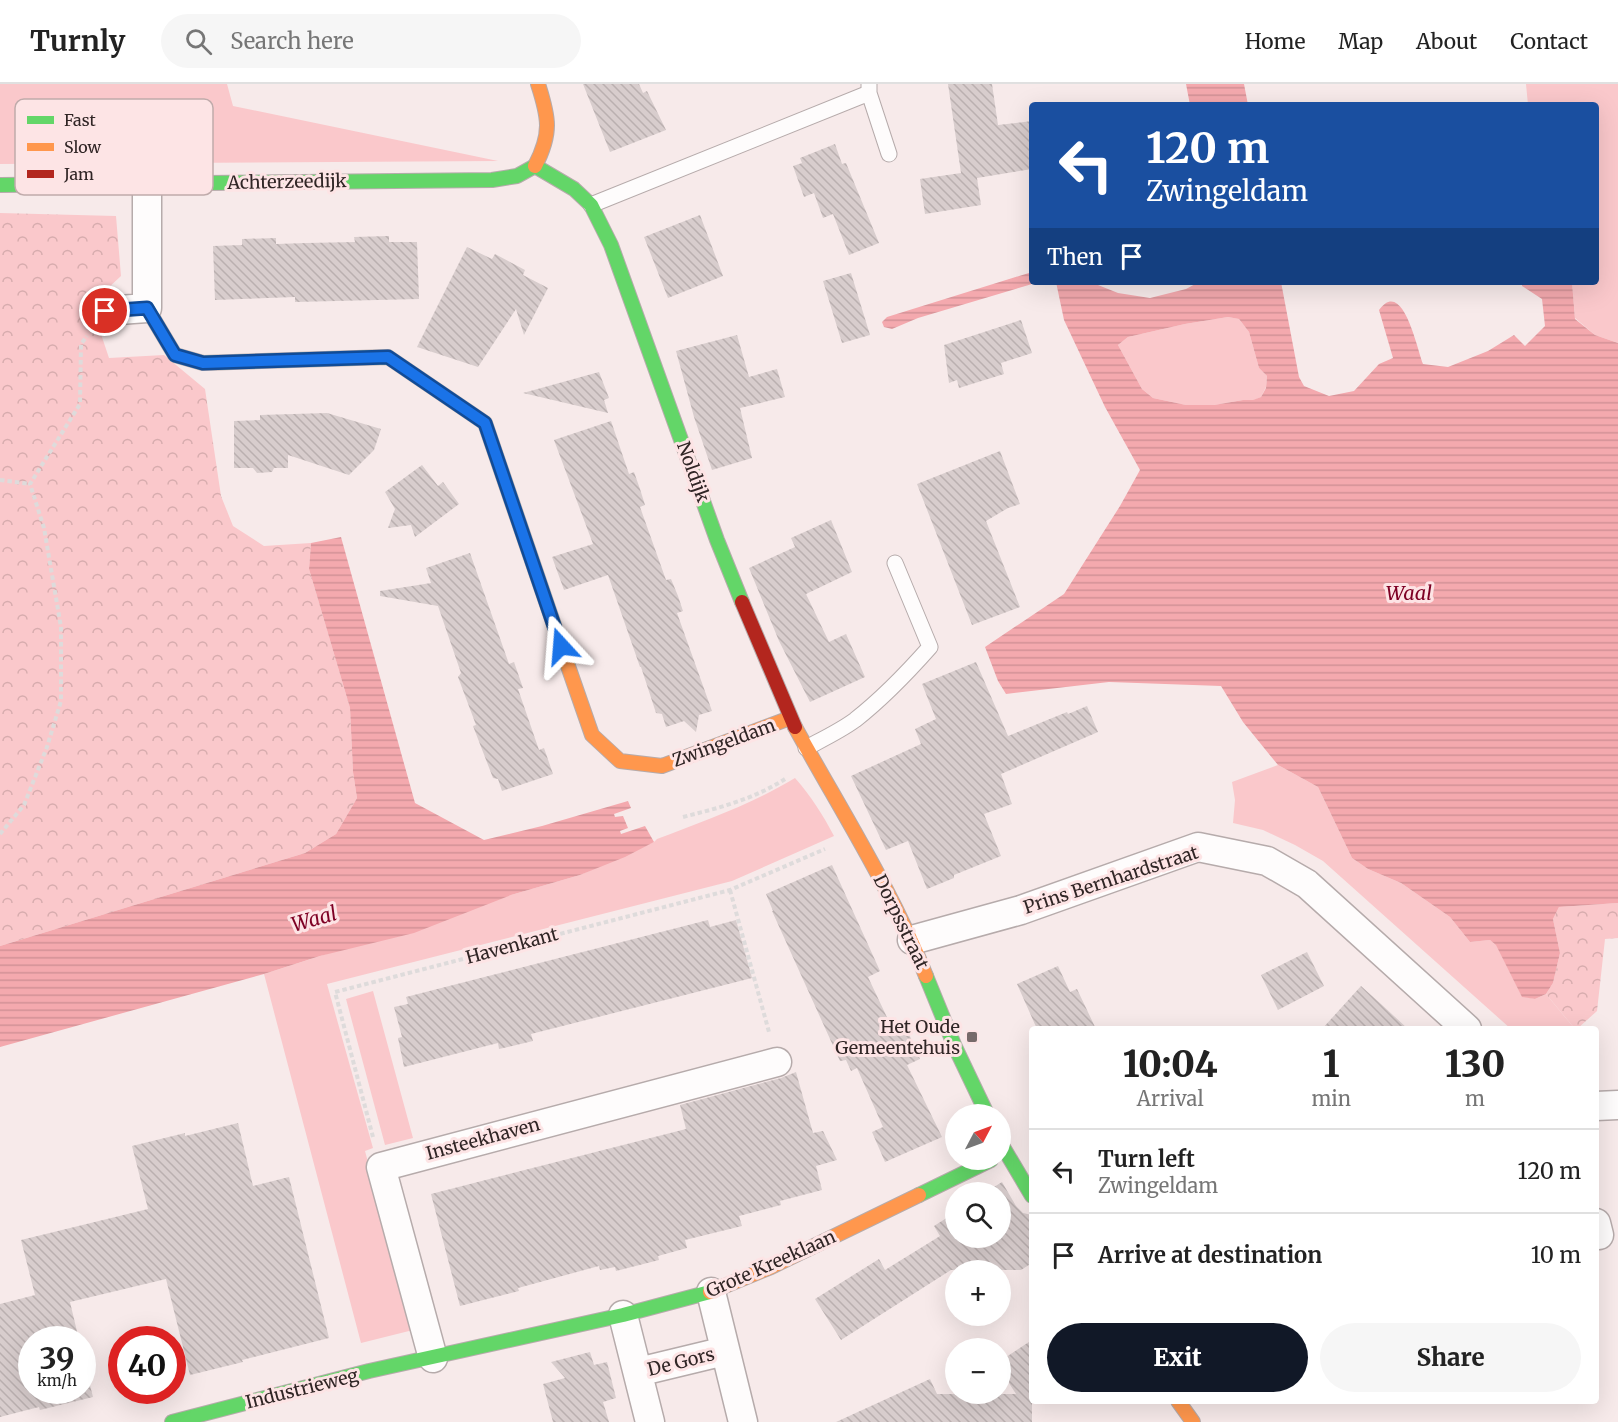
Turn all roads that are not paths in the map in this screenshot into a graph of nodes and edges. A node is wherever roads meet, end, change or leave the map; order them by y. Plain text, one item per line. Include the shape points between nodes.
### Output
1 (538, 84) edge
2 (869, 89) edge
3 (889, 154) dead end
4 (535, 166) junction
5 (213, 183) edge
6 (0, 185) edge
7 (15, 185) edge
8 (147, 195) edge
9 (591, 205) junction
10 (147, 308) junction
11 (105, 311) road end
12 (895, 563) dead end
13 (790, 718) junction
14 (806, 748) junction
15 (912, 940) junction
16 (1464, 1026) edge
17 (777, 1062) road end
18 (982, 1104) edge
19 (1618, 1105) edge
20 (1599, 1106) edge
21 (1011, 1168) edge
22 (963, 1170) edge
23 (1029, 1192) edge
24 (711, 1292) junction
25 (624, 1315) junction
26 (725, 1351) junction
27 (433, 1358) junction
28 (638, 1372) junction
29 (1180, 1404) edge
30 (172, 1422) edge
31 (650, 1422) edge
32 (743, 1422) edge
33 (1193, 1422) edge

1 - 4 street via 546,108 548,134
2 - 3 lane
2 - 9 lane
4 - 5 street, Achterzeedijk via 517,176 492,180
4 - 9 street, Noldijk via 574,189
6 - 7 street, Achterzeedijk
8 - 10 street
9 - 13 street, Noldijk via 611,245 717,540
10 - 11 street
10 - 13 street, Zwingeldam via 175,355 203,363 388,357 485,423 592,735 620,761 662,766
12 - 14 lane via 930,647 901,680 855,720
13 - 14 street, Noldijk
14 - 15 street, Dorpsstraat
15 - 16 street, Prins Bernhardstraat via 1021,910 1198,847 1267,861 1307,884
15 - 18 street, Dorpsstraat
17 - 27 street, Insteekhaven via 381,1167
19 - 20 street
21 - 23 street
22 - 24 street, Grote Kreeklaan via 771,1267
24 - 25 street, Grote Kreeklaan
24 - 26 street, De Gors
25 - 27 street, Grote Kreeklaan
25 - 28 street, De Gors
26 - 28 street, De Gors
26 - 32 street, De Gors
27 - 30 street, Industrieweg
28 - 31 street, De Gors
29 - 33 street

